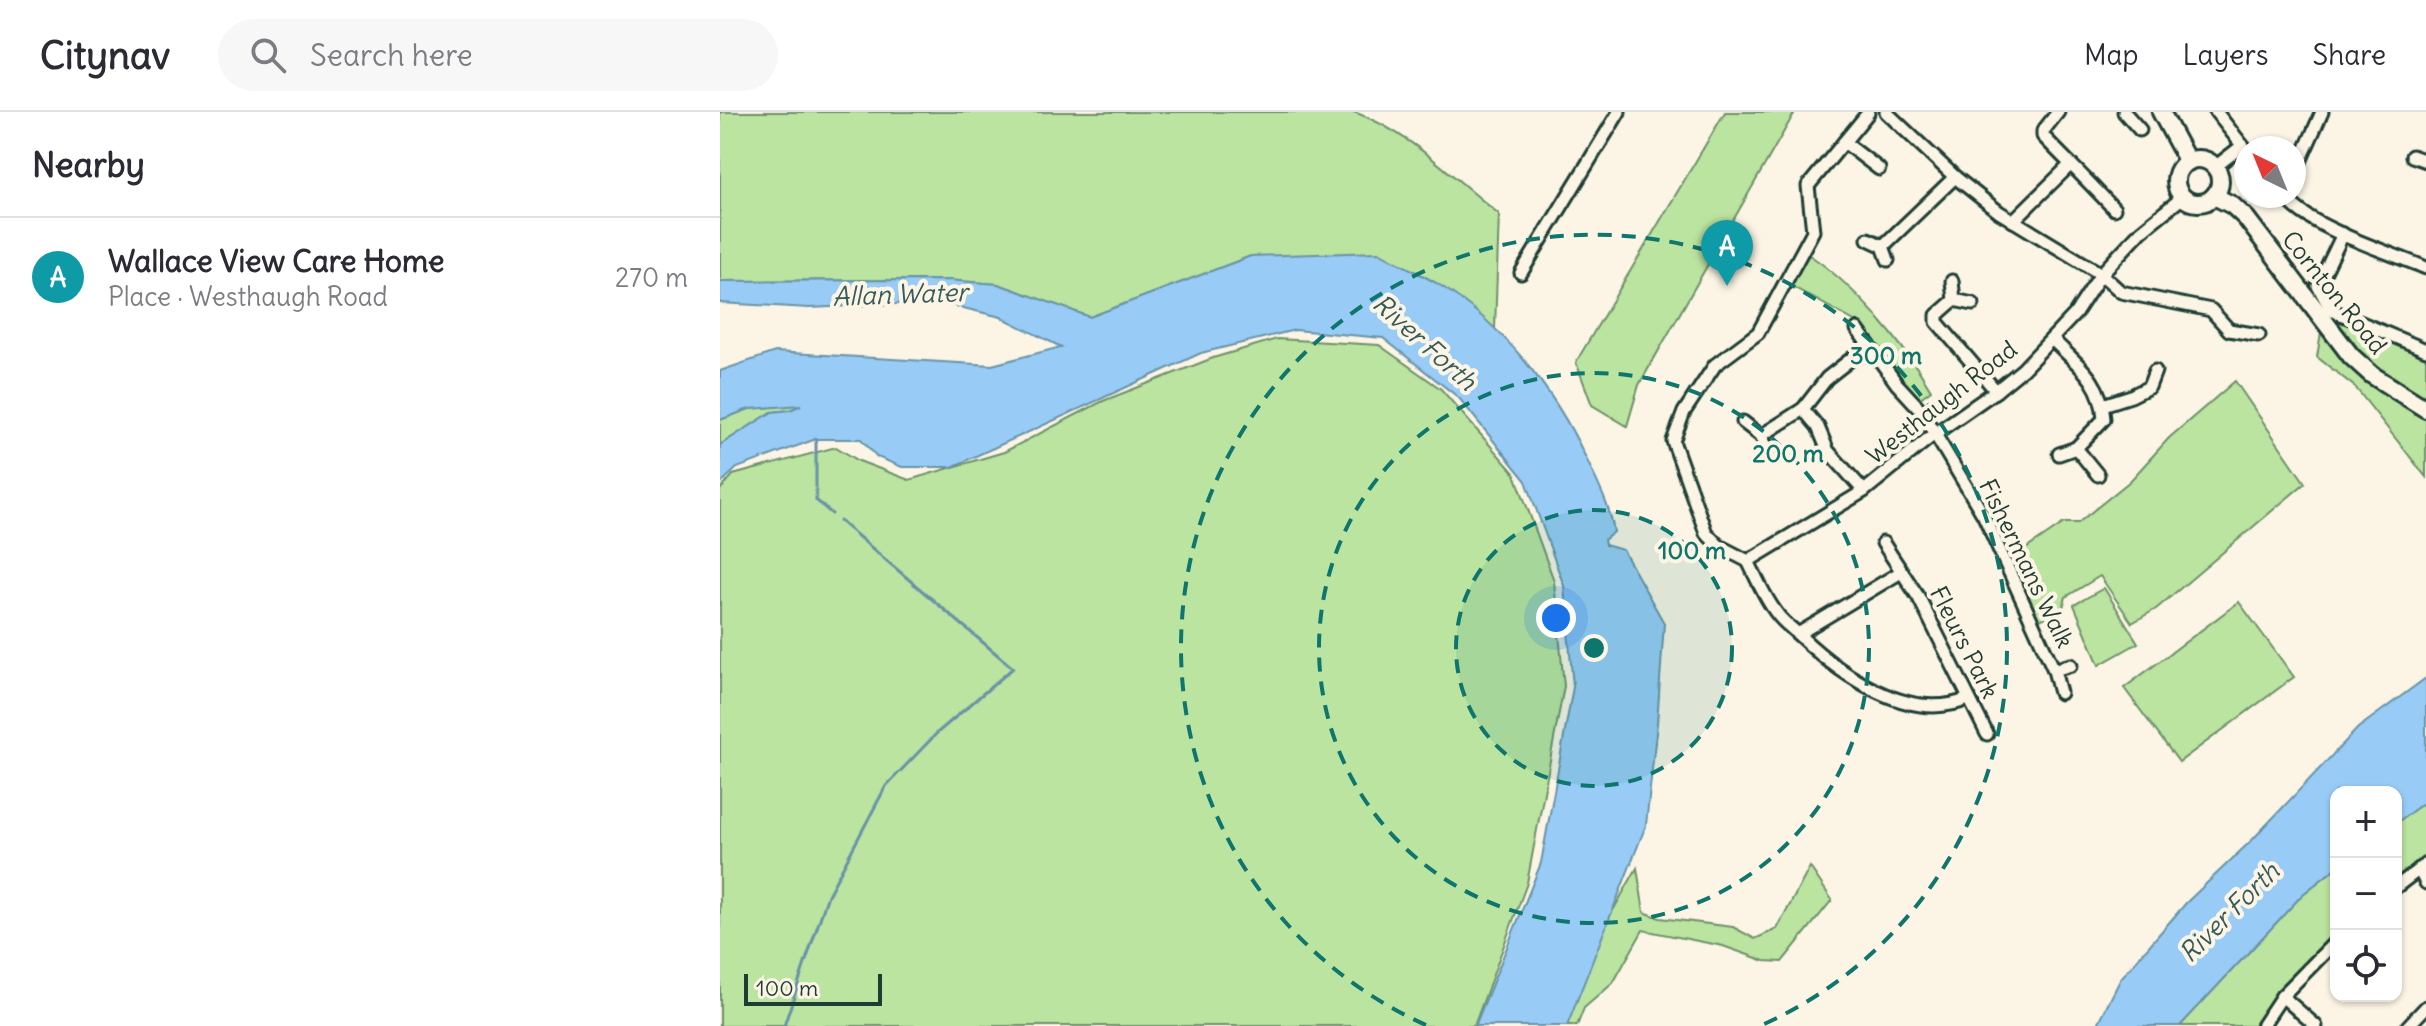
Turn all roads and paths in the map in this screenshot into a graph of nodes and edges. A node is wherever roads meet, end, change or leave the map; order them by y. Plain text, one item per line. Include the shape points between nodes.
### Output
1 (1619, 112) edge
2 (1884, 112) edge
3 (2058, 112) edge
4 (2124, 112) edge
5 (2161, 112) edge
6 (2216, 112) edge
7 (2322, 112) edge
8 (1868, 113) edge
9 (2140, 130) dead end
10 (2235, 136) edge
11 (1844, 142) junction
12 (2306, 148) edge
13 (2234, 155) edge
14 (2412, 156) dead end
15 (2426, 161) edge
16 (2188, 162) junction
17 (2069, 166) junction
18 (2215, 167) junction
19 (1879, 169) dead end
20 (1955, 177) junction
21 (2214, 196) junction
22 (2183, 197) junction
23 (2293, 208) edge
24 (2114, 209) dead end
25 (2013, 221) junction
26 (2343, 234) junction
27 (1868, 239) dead end
28 (1883, 246) junction
29 (1888, 260) dead end
30 (2426, 268) edge
31 (1521, 273) dead end
32 (2101, 274) junction
33 (1952, 281) dead end
34 (1954, 300) junction
35 (1973, 304) dead end
36 (1857, 329) dead end
37 (2259, 335) dead end
38 (2052, 339) junction
39 (1869, 345) junction
40 (2426, 350) edge
41 (2155, 371) dead end
42 (1996, 391) junction
43 (2103, 405) junction
44 (1803, 409) junction
45 (2426, 409) edge
46 (1743, 422) dead end
47 (1933, 435) junction
48 (1761, 436) junction
49 (2076, 448) junction
50 (1768, 449) dead end
51 (2059, 454) dead end
52 (2098, 475) dead end
53 (1864, 491) junction
54 (1883, 543) dead end
55 (1748, 561) junction
56 (1901, 572) junction
57 (1798, 634) junction
58 (2071, 665) dead end
59 (2054, 670) junction
60 (2060, 693) dead end
61 (1968, 699) junction
62 (1987, 734) dead end
63 (2422, 867) edge
64 (2402, 882) edge
65 (2426, 883) edge
66 (2330, 947) edge
67 (2282, 996) junction
68 (2426, 1007) edge
69 (2262, 1026) edge
70 (2316, 1026) edge
71 (2408, 1026) edge

1 - 31 street
2 - 8 street
2 - 20 street
3 - 17 street via 2043,136
4 - 9 street
5 - 16 main road
6 - 10 street
7 - 12 street
8 - 11 street
11 - 19 street
11 - 55 street via 1808,186 1813,231 1758,333 1715,365 1684,412 1673,441 1706,533
13 - 18 street
14 - 15 street
16 - 18 main road via 2205,160
16 - 22 main road via 2176,177
17 - 24 street
17 - 25 street
18 - 21 main road via 2220,184
20 - 25 street
20 - 28 street
21 - 22 main road via 2199,203
21 - 45 main road, Cornton Road via 2246,218 2351,356
22 - 32 street, Westhaugh Road
23 - 26 street
25 - 32 street
26 - 30 street
26 - 40 street via 2318,286 2323,300 2341,315
27 - 28 street
28 - 29 street
32 - 37 street via 2121,292 2211,310 2229,330
32 - 38 street, Westhaugh Road
33 - 34 street
34 - 35 street
34 - 42 street via 1937,315 1937,322
36 - 39 street, Fishermans Walk
38 - 42 street, Westhaugh Road
38 - 43 street via 2096,384
39 - 44 street via 1827,378
39 - 47 street, Fishermans Walk via 1916,403
41 - 43 street via 2149,387
42 - 47 street, Westhaugh Road
43 - 49 street via 2104,419
44 - 48 street
44 - 53 street via 1828,451
46 - 48 street
47 - 53 street, Westhaugh Road
47 - 59 street, Fishermans Walk via 1984,516
48 - 50 street
49 - 51 street
49 - 52 street
53 - 55 street, Westhaugh Road
54 - 56 street, Fleurs Park
55 - 57 street via 1779,616
56 - 57 street, Fleurs Park
56 - 61 street, Fleurs Park
57 - 61 street via 1836,667 1878,693 1930,706
58 - 59 street, Fishermans Walk
59 - 60 street, Fishermans Walk
61 - 62 street, Fleurs Park
63 - 64 street
63 - 65 street
66 - 67 street
67 - 69 street
67 - 70 street
68 - 71 street

